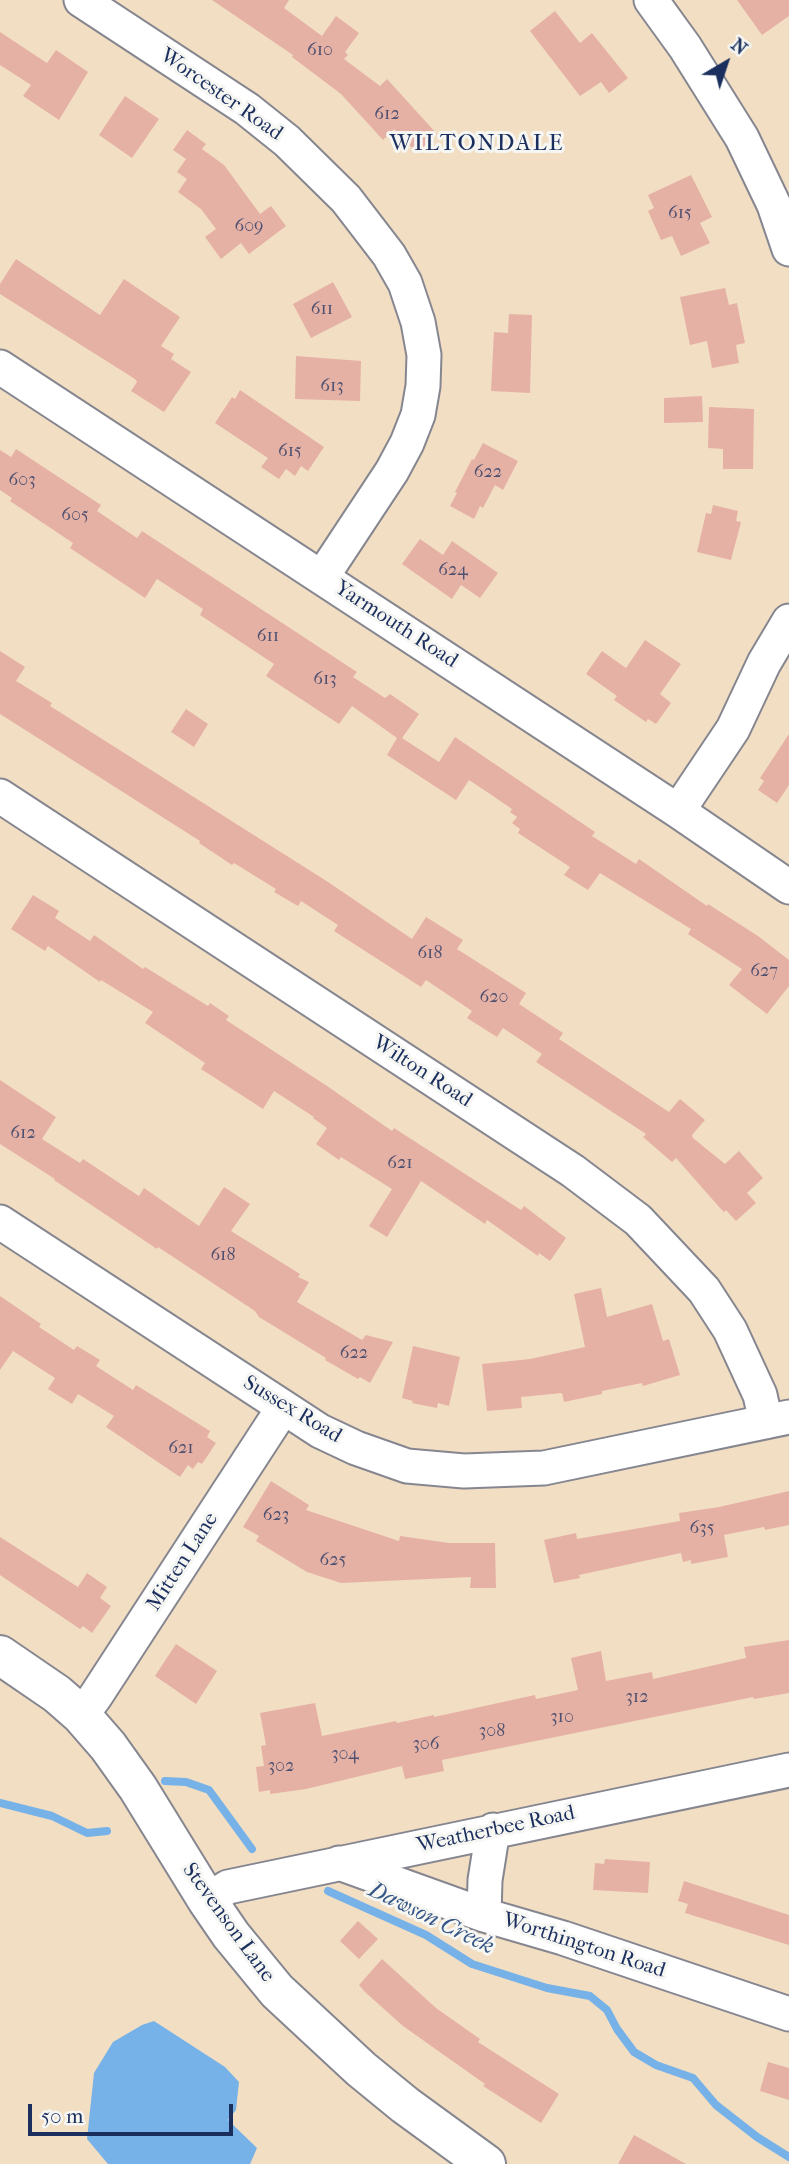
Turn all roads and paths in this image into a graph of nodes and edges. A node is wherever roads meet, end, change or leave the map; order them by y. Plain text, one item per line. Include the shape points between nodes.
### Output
1 (81, 0) edge
2 (651, 0) edge
3 (789, 249) edge
4 (0, 368) edge
5 (322, 577) junction
6 (789, 621) edge
7 (0, 796) edge
8 (678, 811) junction
9 (789, 887) edge
10 (0, 1222) edge
11 (283, 1408) junction
12 (778, 1420) edge
13 (0, 1655) edge
14 (81, 1714) junction
15 (789, 1770) edge
16 (493, 1830) junction
17 (339, 1863) junction
18 (207, 1900) junction
19 (484, 1915) junction
20 (789, 2014) edge
21 (486, 2164) edge

1 - 5 street, Worcester Road via 247,109 287,141 346,200 405,283 424,355 418,415 392,471
2 - 3 street via 742,138
4 - 5 street, Yarmouth Road
5 - 8 street, Yarmouth Road
6 - 8 street via 733,729
7 - 12 street, Wilton Road via 573,1171 638,1220 704,1290
8 - 9 street, Yarmouth Road
10 - 11 street, Sussex Road
11 - 12 street, Sussex Road via 356,1448 407,1465 464,1471 544,1468
11 - 14 street, Mitten Lane
13 - 14 street, Stevenson Lane
14 - 18 street, Stevenson Lane via 127,1772
15 - 16 street, Weatherbee Road
16 - 17 street, Weatherbee Road
16 - 19 street
17 - 18 street, Weatherbee Road via 228,1886
17 - 19 street, Worthington Road
18 - 21 street, Stevenson Lane via 255,1965 303,2017 405,2105
19 - 20 street, Worthington Road

